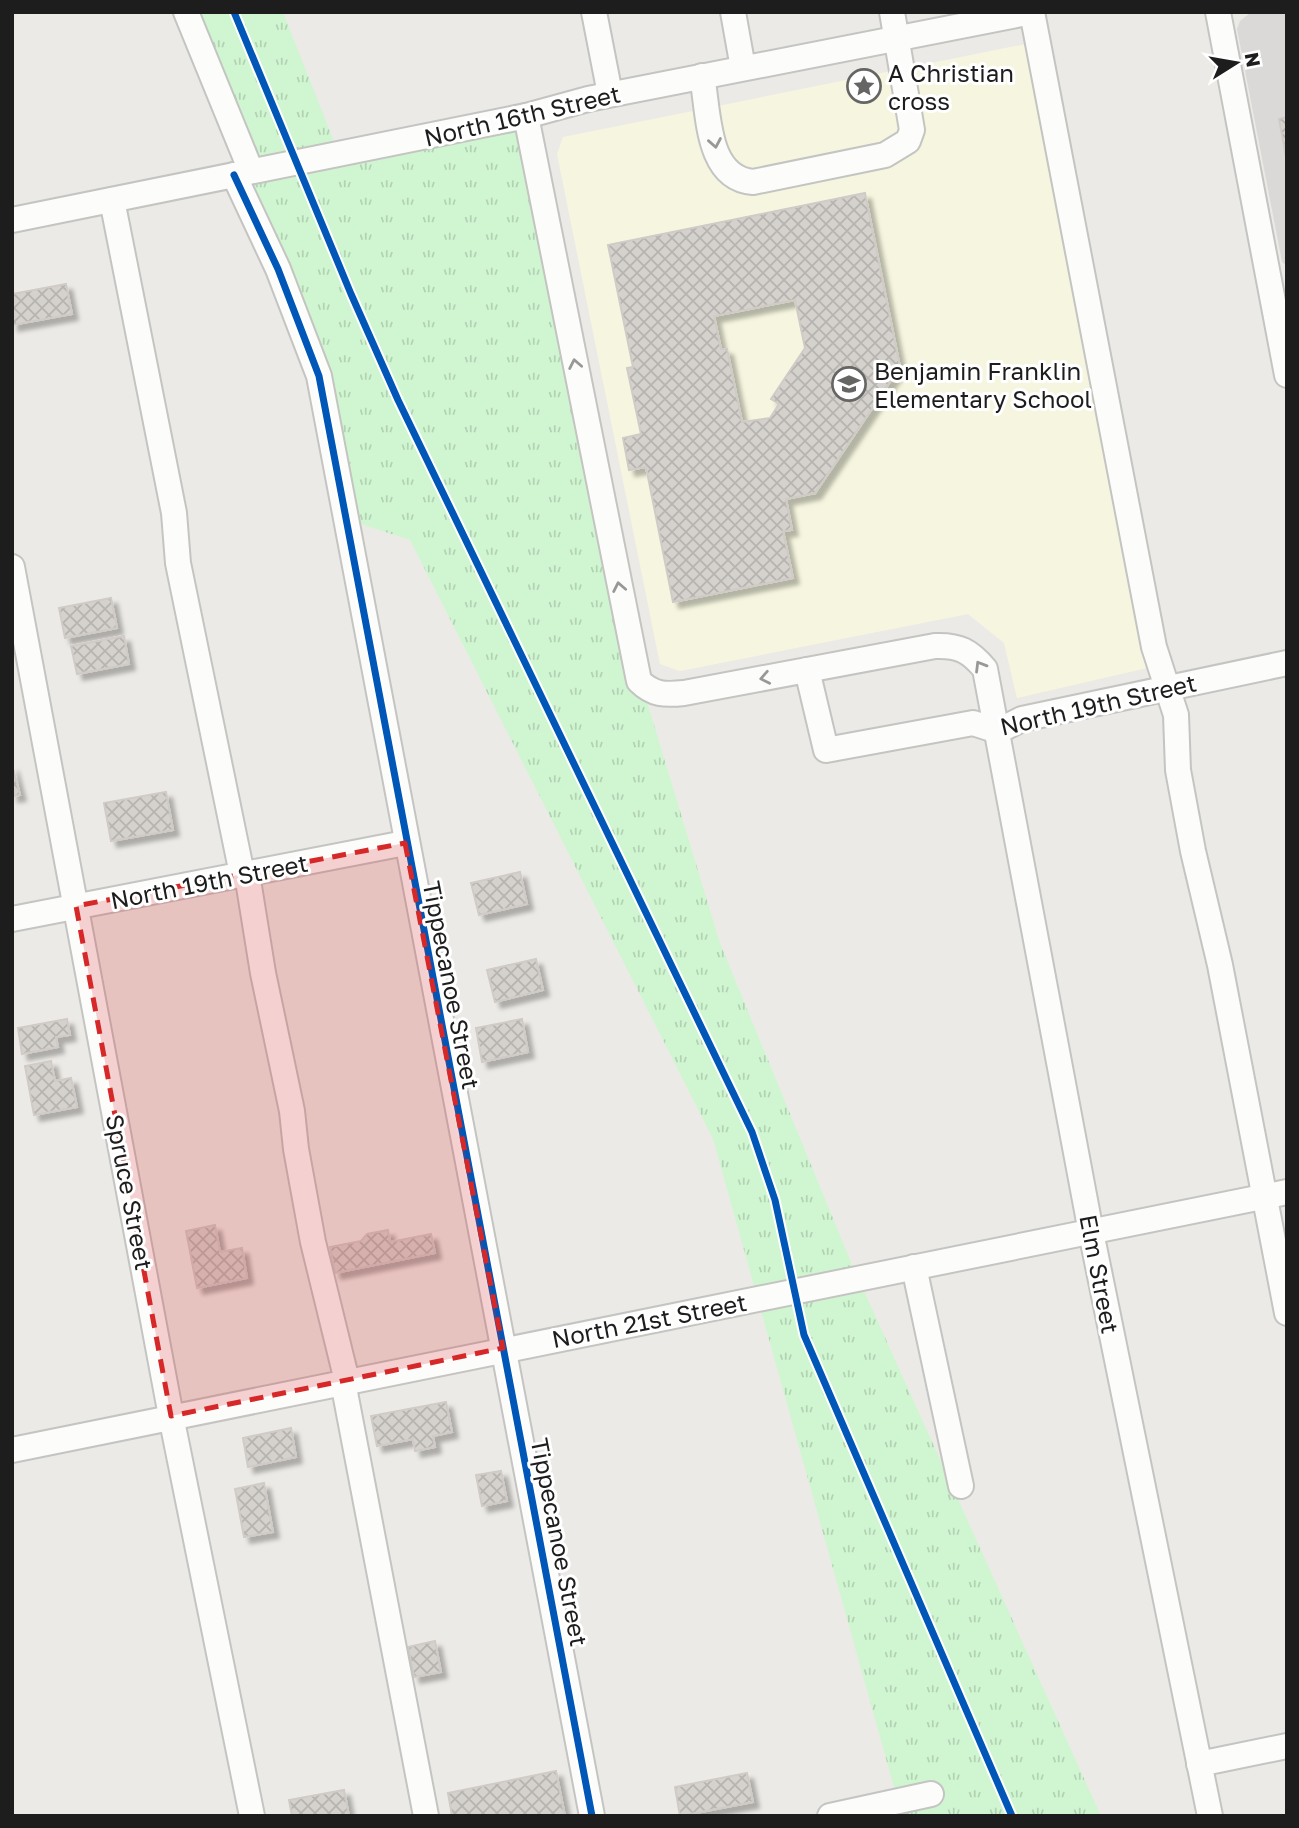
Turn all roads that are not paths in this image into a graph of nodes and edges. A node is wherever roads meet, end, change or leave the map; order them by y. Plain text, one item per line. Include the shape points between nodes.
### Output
1 (186, 12) edge
2 (594, 12) edge
3 (733, 12) edge
4 (892, 12) edge
5 (1032, 12) edge
6 (1218, 12) edge
7 (898, 38) junction
8 (743, 68) junction
9 (702, 76) junction
10 (610, 94) junction
11 (526, 116) junction
12 (242, 173) junction
13 (112, 200) junction
14 (12, 220) edge
15 (1277, 274) edge
16 (1287, 376) edge
17 (12, 568) edge
18 (1287, 663) edge
19 (807, 670) junction
20 (1166, 687) junction
21 (998, 731) junction
22 (405, 844) junction
23 (245, 874) junction
24 (76, 906) junction
25 (12, 919) edge
26 (1275, 1194) edge
27 (1091, 1232) junction
28 (914, 1267) junction
29 (1287, 1313) edge
30 (503, 1348) junction
31 (345, 1381) junction
32 (171, 1416) junction
33 (12, 1450) edge
34 (961, 1486) dead end
35 (1287, 1746) edge
36 (1199, 1764) junction
37 (931, 1794) dead end
38 (901, 1809) edge
39 (252, 1816) edge
40 (426, 1816) edge
41 (592, 1816) edge
42 (830, 1816) edge
43 (1210, 1816) edge

1 - 12 street, Tippecanoe Street
2 - 10 street
3 - 8 street
4 - 7 street
5 - 7 street, North 16th Street
5 - 20 street via 1154,647
6 - 15 street
7 - 8 street, North 16th Street
9 -> 7 street via 718,159 733,177 753,182 885,155 908,141 912,130
8 - 9 street, North 16th Street
9 - 10 street, North 16th Street
10 - 11 street, North 16th Street
11 - 12 street, North 16th Street
19 -> 11 street, Elm Street via 665,695 649,691 639,681
12 - 13 street, North 16th Street
12 - 22 street, Tippecanoe Street via 318,376
13 - 14 street, North 16th Street
13 - 23 street via 174,513 183,587
15 - 16 street
17 - 24 street, Spruce Street
18 - 20 street, North 19th Street
21 -> 19 street, Elm Street via 985,669 972,653 953,645
19 - 21 street, North 19th Street via 826,750 973,723
20 - 21 street, North 19th Street via 1022,719
20 - 26 street via 1176,715 1178,770 1186,811
21 - 27 street, Elm Street
22 - 23 street, North 19th Street
22 - 30 street, Tippecanoe Street
23 - 24 street, North 19th Street
23 - 31 street via 313,1242
24 - 25 street, North 19th Street
24 - 32 street, Spruce Street
26 - 27 street, North 21st Street
26 - 29 street
27 - 28 street, North 21st Street
27 - 36 street, Elm Street
28 - 30 street, North 21st Street
28 - 34 street
30 - 31 street, North 21st Street
30 - 41 street, Tippecanoe Street
31 - 32 street, North 21st Street
31 - 40 street
32 - 33 street, North 21st Street
32 - 39 street, Spruce Street
35 - 36 street
36 - 43 street, Elm Street
37 - 38 street
38 - 42 street

